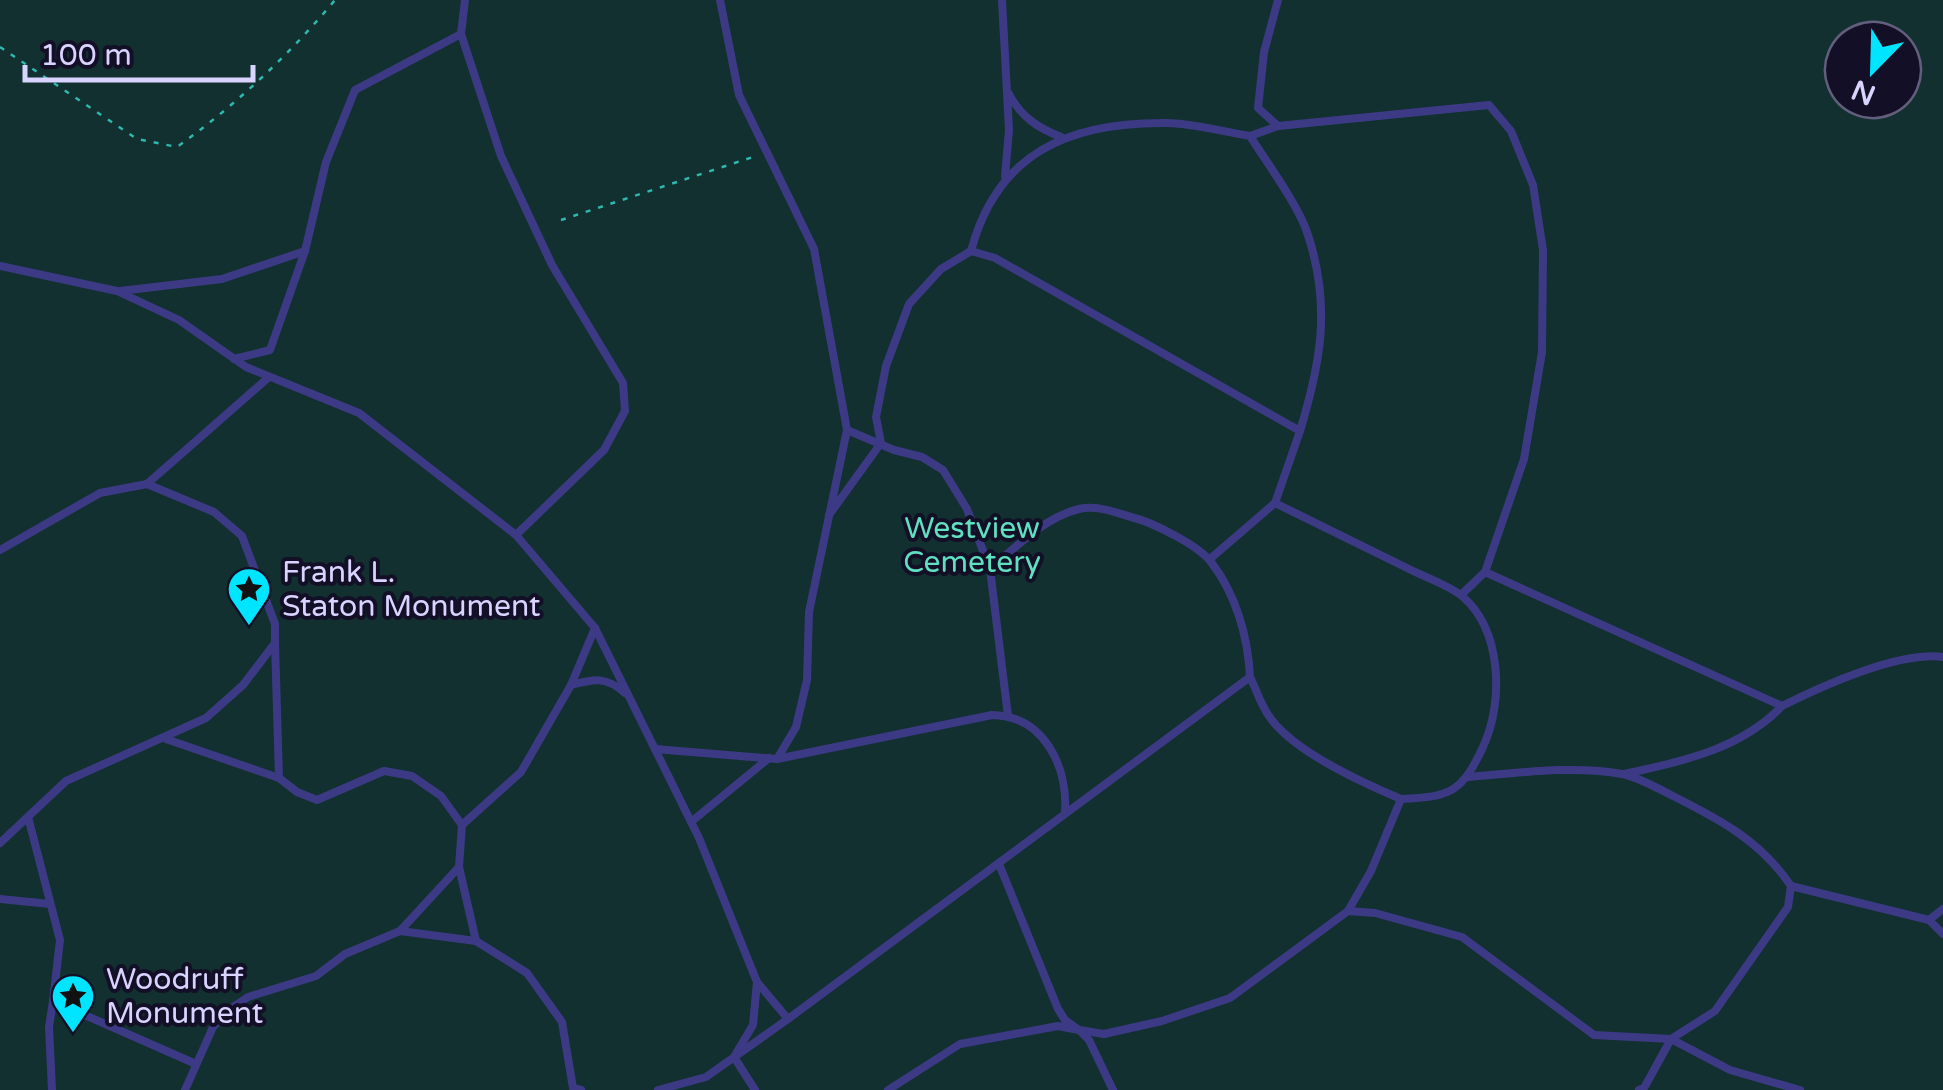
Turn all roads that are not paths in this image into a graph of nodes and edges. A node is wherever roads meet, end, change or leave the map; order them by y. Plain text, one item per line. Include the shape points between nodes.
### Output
1 (465, 0) edge
2 (720, 0) edge
3 (1002, 0) edge
4 (1278, 0) edge
5 (461, 34) junction
6 (1008, 92) junction
7 (1278, 126) junction
8 (1250, 136) junction
9 (1062, 137) junction
10 (1006, 176) junction
11 (971, 251) junction
12 (305, 252) junction
13 (0, 266) edge
14 (117, 292) junction
15 (234, 359) junction
16 (270, 377) junction
17 (846, 430) junction
18 (1300, 431) junction
19 (881, 443) junction
20 (147, 484) junction
21 (1275, 503) junction
22 (829, 515) junction
23 (516, 536) junction
24 (0, 550) edge
25 (1210, 559) junction
26 (990, 569) junction
27 (1485, 572) junction
28 (1461, 595) junction
29 (595, 628) junction
30 (275, 643) junction
31 (1943, 657) edge
32 (1250, 677) junction
33 (571, 685) junction
34 (628, 696) junction
35 (1782, 706) junction
36 (1008, 716) junction
37 (166, 739) junction
38 (655, 748) junction
39 (773, 758) junction
40 (1624, 774) junction
41 (1469, 777) junction
42 (279, 778) junction
43 (1401, 799) junction
44 (1065, 813) junction
45 (28, 817) junction
46 (691, 822) junction
47 (462, 825) junction
48 (0, 843) edge
49 (1000, 864) junction
50 (460, 868) junction
51 (1792, 886) junction
52 (0, 899) edge
53 (50, 904) junction
54 (1943, 909) edge
55 (1348, 911) junction
56 (1928, 920) junction
57 (400, 931) junction
58 (1943, 934) edge
59 (476, 941) junction
60 (757, 982) junction
61 (53, 1001) junction
62 (788, 1019) junction
63 (1079, 1030) junction
64 (1671, 1040) junction
65 (734, 1057) junction
66 (196, 1064) junction
67 (576, 1089) edge
68 (52, 1090) edge
69 (185, 1090) edge
70 (658, 1090) edge
71 (755, 1090) edge
72 (888, 1090) edge
73 (1113, 1090) edge
74 (1639, 1090) edge
75 (1800, 1090) edge

1 - 5 lane
2 - 17 lane via 739,95 814,250
3 - 6 lane
4 - 7 lane via 1258,108
5 - 12 lane via 355,90 326,162
5 - 23 lane via 530,218 623,383 625,411 604,450
6 - 9 lane via 1025,118
6 - 10 lane
7 - 8 lane
7 - 27 lane via 1489,106 1511,131 1533,185 1538,218 1542,352 1524,459
8 - 9 lane via 1170,122
8 - 18 lane via 1308,232 1324,304 1318,364
9 - 10 lane
10 - 11 lane via 980,218
11 - 18 lane
11 - 19 lane via 941,269 909,304 882,384 876,418
12 - 14 lane via 222,279
12 - 15 lane via 270,350
13 - 14 lane
14 - 15 lane via 178,320
15 - 16 lane
16 - 20 lane
16 - 23 lane via 359,413
17 - 19 lane
17 - 22 lane
18 - 21 lane
19 - 22 lane
19 - 26 lane via 943,470
20 - 24 lane via 100,493
20 - 30 lane via 214,512 242,536
21 - 25 lane
21 - 28 lane
22 - 39 lane via 808,612 807,680 796,727
23 - 29 lane
25 - 26 lane via 1142,520 1082,508 1034,532
25 - 32 lane via 1249,644
26 - 36 lane
27 - 28 lane
27 - 35 lane
28 - 41 lane via 1484,621 1497,673 1489,734
29 - 33 lane
29 - 34 lane
30 - 37 lane via 206,718
30 - 42 lane
31 - 35 lane via 1913,658 1827,683
32 - 43 lane via 1268,716 1294,739 1343,774
32 - 44 lane
33 - 34 lane via 610,680
33 - 47 lane via 521,772
34 - 38 lane
35 - 40 lane via 1764,726 1725,746
36 - 39 lane
36 - 44 lane via 1053,750
37 - 42 lane
37 - 45 lane via 66,781
38 - 39 lane
38 - 46 lane
39 - 46 lane
40 - 41 lane
40 - 51 lane via 1747,836
41 - 43 lane via 1434,798
42 - 47 lane via 317,800 384,771 412,776 441,796
43 - 55 lane
44 - 49 lane
45 - 48 lane
45 - 53 lane
46 - 60 lane
47 - 50 lane
49 - 62 lane
49 - 63 lane via 1058,1008
50 - 57 lane
50 - 59 lane
51 - 56 lane
51 - 64 lane via 1788,907 1715,1011
52 - 53 lane
53 - 61 lane via 60,940
54 - 56 lane
55 - 63 lane via 1230,998 1125,1030
55 - 64 lane via 1462,937 1594,1035
56 - 58 lane
57 - 59 lane
57 - 66 lane via 345,954 316,976 248,997 214,1028
59 - 67 lane via 526,973 562,1022
60 - 62 lane
60 - 65 lane via 752,1025
61 - 66 lane
61 - 68 lane
62 - 65 lane
63 - 72 lane via 1042,1027 960,1044
63 - 73 lane
64 - 74 lane
64 - 75 lane via 1730,1070
65 - 70 lane via 706,1077
65 - 71 lane
66 - 69 lane

